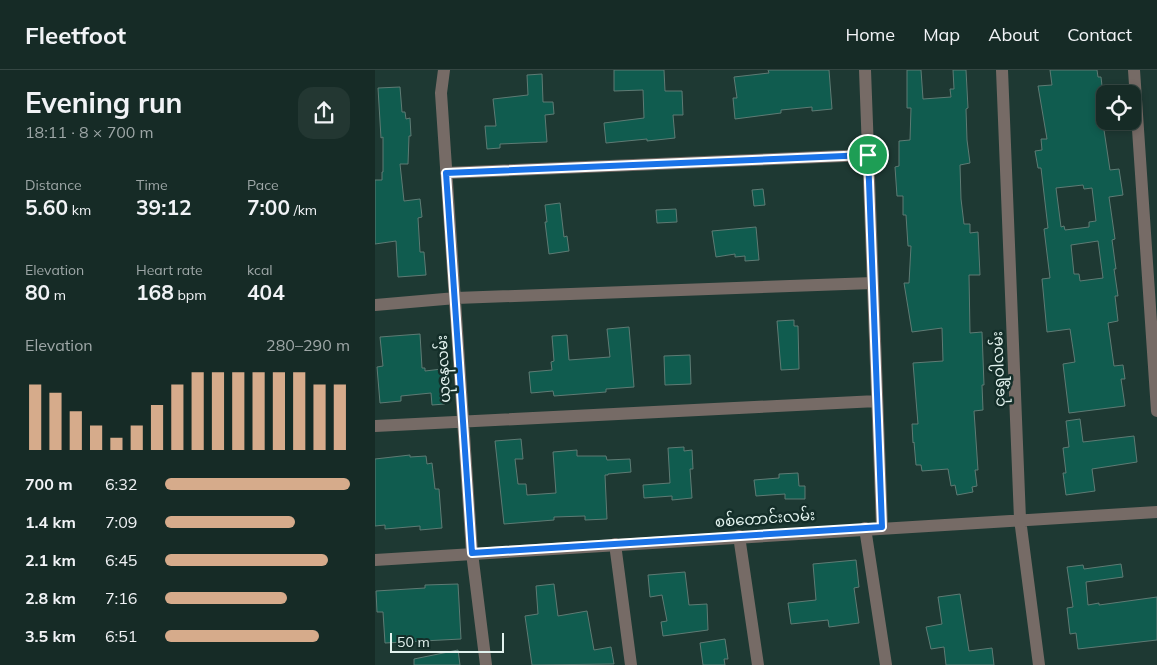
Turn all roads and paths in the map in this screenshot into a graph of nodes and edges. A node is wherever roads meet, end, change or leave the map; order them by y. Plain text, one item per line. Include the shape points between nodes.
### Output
1 (444, 70) edge
2 (865, 70) edge
3 (1002, 70) edge
4 (1134, 70) edge
5 (868, 155) junction
6 (446, 173) junction
7 (1152, 265) edge
8 (873, 283) junction
9 (455, 298) junction
10 (375, 305) edge
11 (1156, 389) edge
12 (877, 401) junction
13 (1157, 411) edge
14 (463, 421) junction
15 (375, 426) edge
16 (1157, 512) edge
17 (1020, 519) junction
18 (882, 527) junction
19 (865, 528) junction
20 (739, 536) junction
21 (615, 544) junction
22 (472, 553) junction
23 (375, 560) edge
24 (486, 665) edge
25 (631, 665) edge
26 (758, 665) edge
27 (886, 665) edge
28 (1039, 665) edge

1 - 6 street, ယုဇနလမ်း via 441,93
2 - 5 street
3 - 17 street, ငုရွှေဝါလမ်း
4 - 7 street
5 - 6 street
5 - 8 street
6 - 9 street, ယုဇနလမ်း
7 - 11 street
8 - 9 street
8 - 12 street
9 - 10 street
9 - 14 street, ယုဇနလမ်း
11 - 13 street
12 - 14 street
12 - 18 street
14 - 15 street
14 - 22 street, ယုဇနလမ်း
16 - 17 street, စစ်တောင်းလမ်း
17 - 18 street, စစ်တောင်းလမ်း
17 - 28 street, ငုရွှေဝါလမ်း
18 - 19 street, စစ်တောင်းလမ်း
19 - 20 street, စစ်တောင်းလမ်း
19 - 27 street
20 - 21 street, စစ်တောင်းလမ်း
20 - 26 street
21 - 22 street, စစ်တောင်းလမ်း
21 - 25 street
22 - 23 street, စစ်တောင်းလမ်း
22 - 24 street, ယုဇနလမ်း

